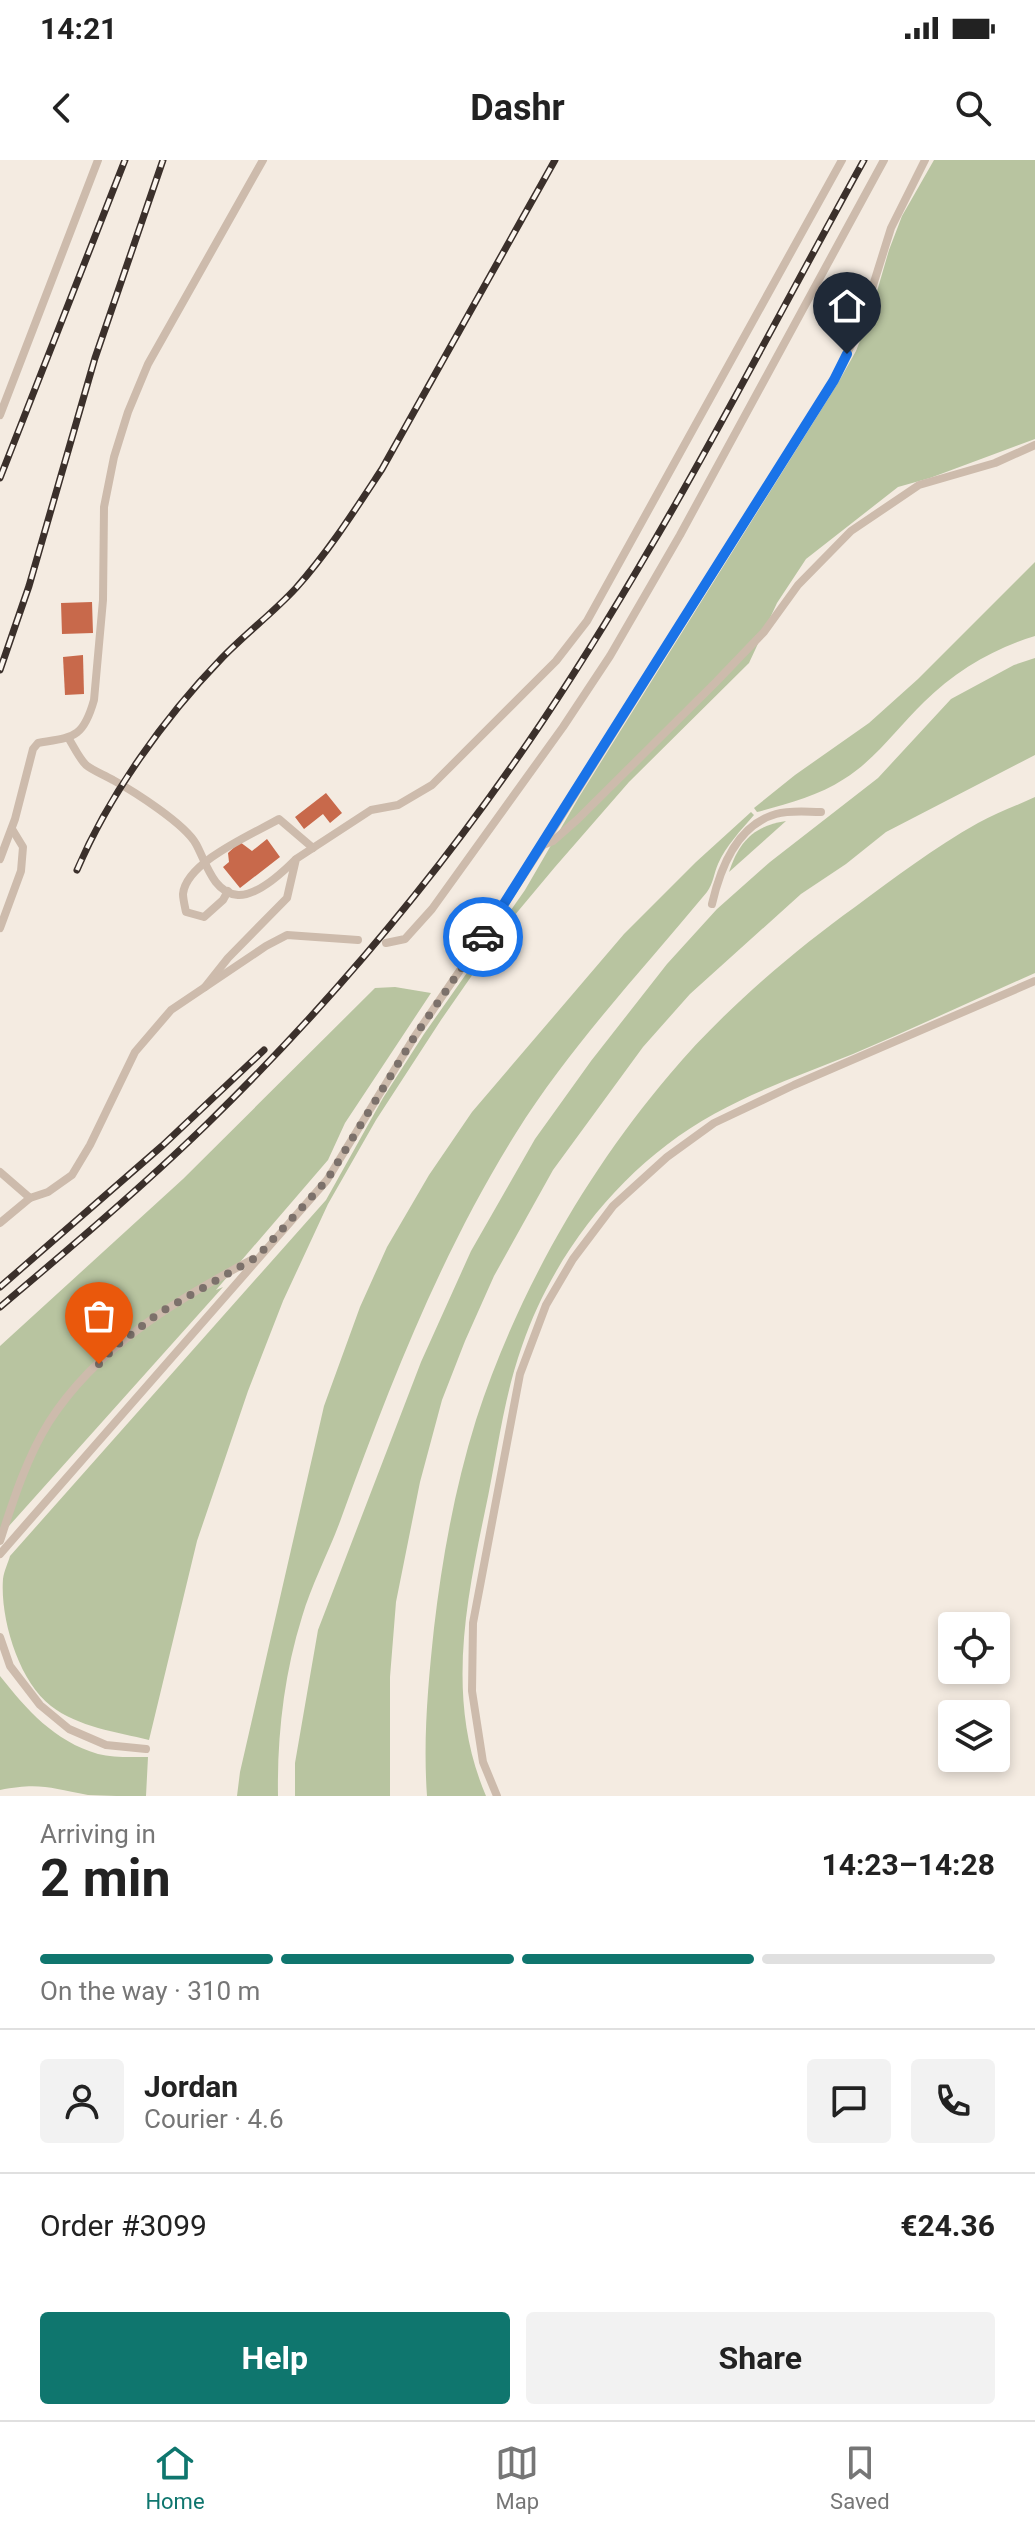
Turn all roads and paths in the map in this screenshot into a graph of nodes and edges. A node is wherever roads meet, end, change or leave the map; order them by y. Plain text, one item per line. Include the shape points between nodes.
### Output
1 (98, 160) edge
2 (263, 160) edge
3 (842, 160) edge
4 (884, 160) edge
5 (925, 160) edge
6 (0, 415) edge
7 (1035, 445) edge
8 (69, 739) junction
9 (821, 812) dead end
10 (12, 829) junction
11 (543, 845) junction
12 (313, 848) junction
13 (0, 859) edge
14 (296, 859) junction
15 (204, 863) junction
16 (228, 891) junction
17 (712, 904) dead end
18 (0, 928) edge
19 (358, 940) dead end
20 (386, 943) dead end
21 (1035, 981) edge
22 (205, 987) junction
23 (0, 1172) edge
24 (30, 1198) junction
25 (0, 1223) edge
26 (257, 1257) junction
27 (0, 1541) edge
28 (0, 1554) edge
29 (0, 1637) edge
30 (146, 1749) dead end
31 (497, 1796) edge

1 - 6 lane
2 - 8 lane via 148,364 128,412 104,507 94,700 86,725
3 - 12 lane via 587,621 556,661 432,785 398,805 371,810
4 - 20 lane via 610,656 432,909 405,939
5 - 11 lane via 891,228 860,327 834,380
7 - 11 lane via 919,485 851,531 716,682 578,819
8 - 10 lane via 38,743 33,749
8 - 15 lane via 87,766 181,826
9 - 17 lane via 778,814 752,827 726,862
10 - 13 lane
10 - 18 lane via 23,847 21,871
11 - 26 lane via 415,1036 327,1180
12 - 14 lane
12 - 15 lane via 279,819
14 - 16 lane via 278,878 252,891
14 - 22 lane via 287,898
15 - 16 lane
15 - 16 lane via 192,872 183,893 186,912 204,917
19 - 22 lane via 287,935
21 - 31 lane via 714,1123 613,1206 573,1259 546,1305 520,1374 473,1623 472,1691 483,1762
22 - 24 lane via 171,1010 135,1052 72,1175
23 - 24 lane
24 - 25 lane
26 - 27 lane via 159,1313 116,1346 82,1382 49,1422 17,1487
26 - 28 lane
29 - 30 lane via 17,1676 69,1729 106,1745

